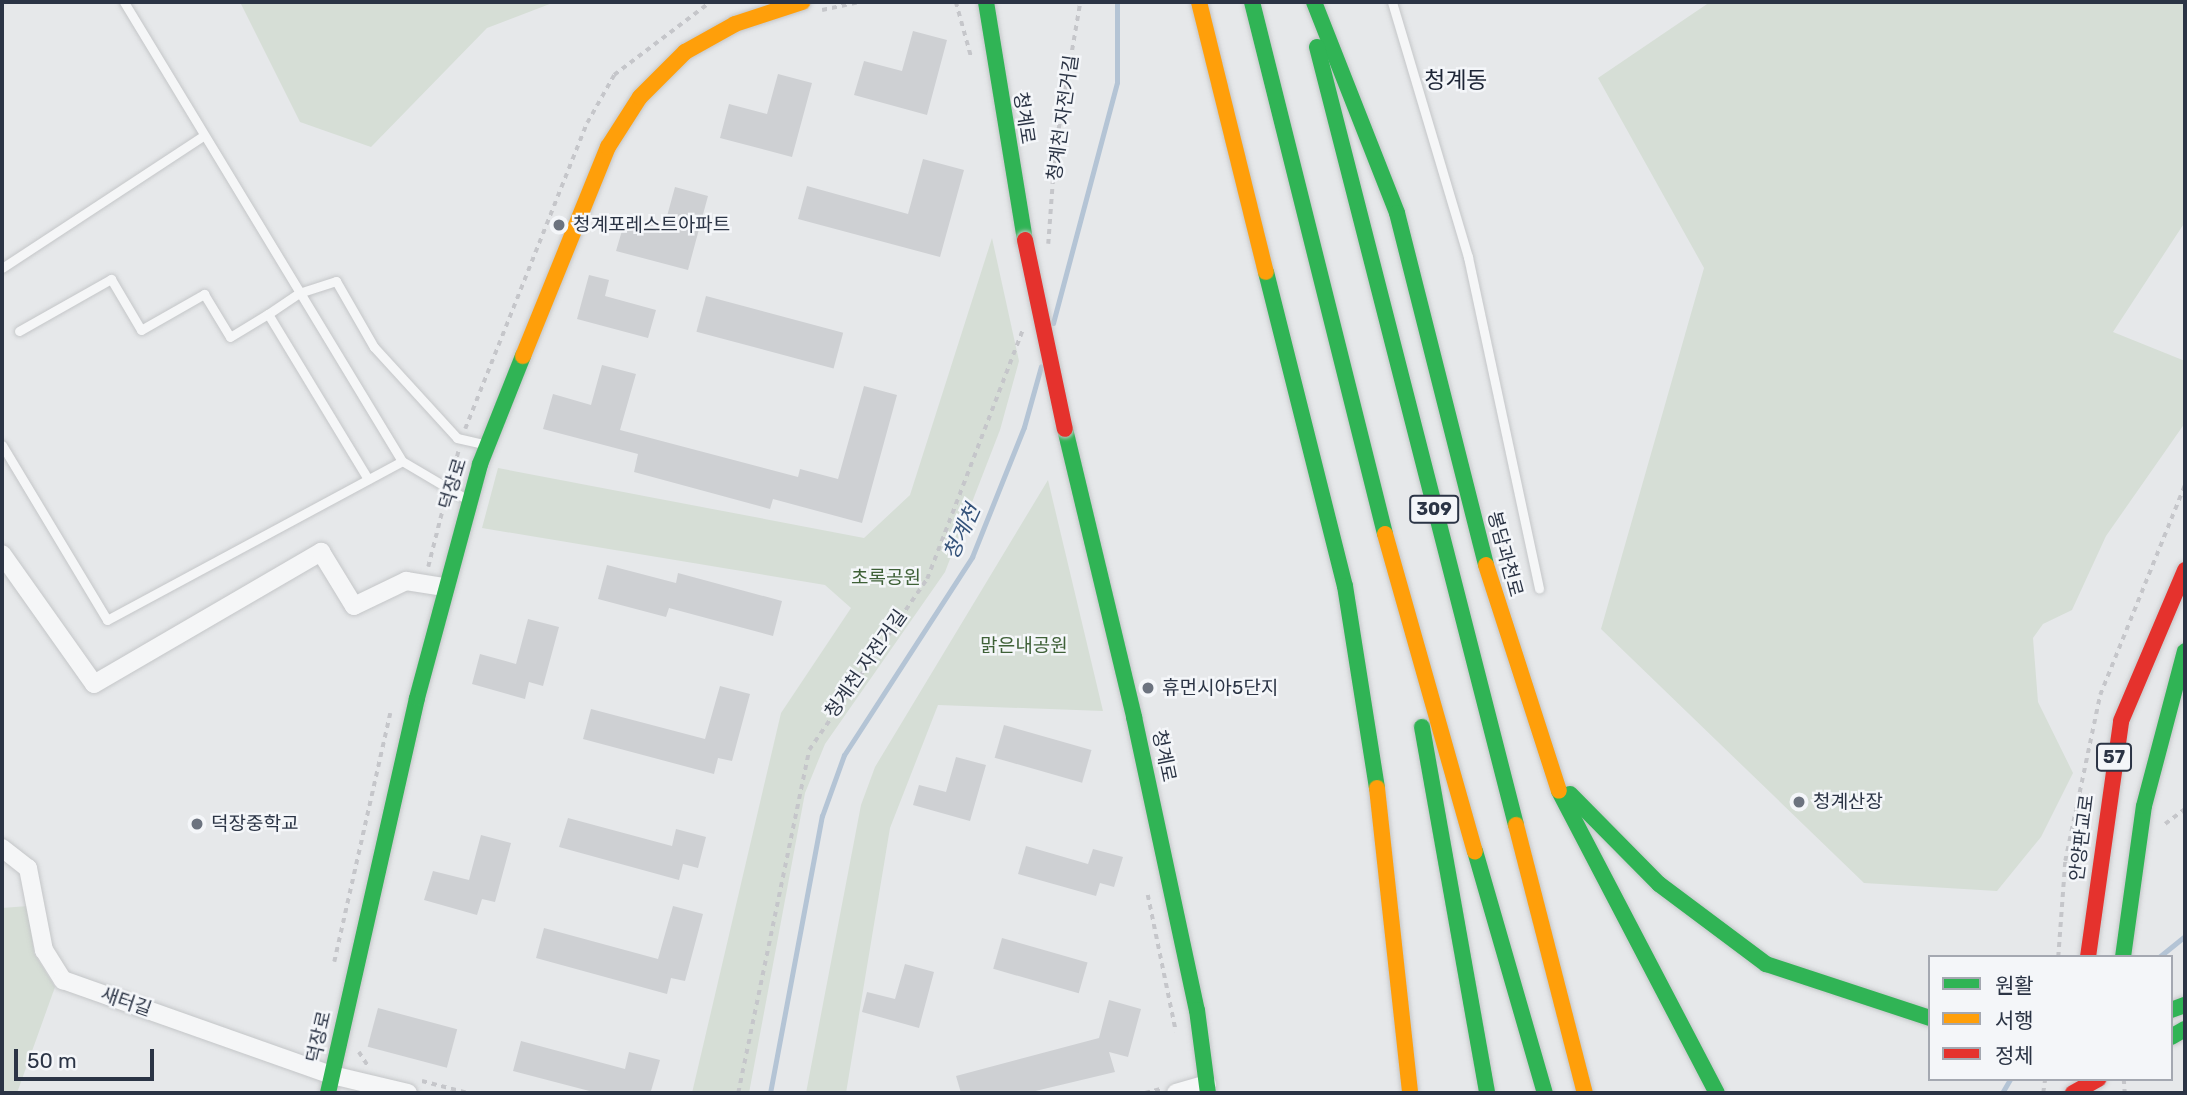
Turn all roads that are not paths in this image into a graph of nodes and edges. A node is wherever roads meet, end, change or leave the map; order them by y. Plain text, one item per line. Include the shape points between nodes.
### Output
1 (124, 2) edge
2 (986, 2) edge
3 (1199, 2) edge
4 (1252, 2) edge
5 (1305, 2) edge
6 (1314, 2) edge
7 (1392, 2) edge
8 (770, 5) edge
9 (805, 7) edge
10 (203, 136) junction
11 (2, 268) edge
12 (299, 293) junction
13 (268, 314) junction
14 (19, 331) dead end
15 (2, 445) edge
16 (488, 446) junction
17 (402, 461) junction
18 (368, 479) junction
19 (470, 500) junction
20 (2, 554) edge
21 (1392, 560) junction
22 (2185, 570) edge
23 (445, 587) junction
24 (1539, 588) dead end
25 (2185, 651) edge
26 (1550, 774) junction
27 (2, 849) edge
28 (2124, 954) edge
29 (2088, 955) edge
30 (1565, 1016) junction
31 (1928, 1017) edge
32 (339, 1077) junction
33 (2094, 1081) edge
34 (1207, 1089) edge
35 (328, 1093) edge
36 (408, 1093) edge
37 (1176, 1093) edge
38 (1410, 1093) edge
39 (1487, 1093) edge
40 (1545, 1093) edge
41 (1586, 1093) edge
42 (1595, 1093) edge
43 (1717, 1093) edge
44 (2073, 1093) edge

1 - 10 lane
2 - 34 main road, 청계로, bridge via 1025,240 1134,717
3 - 38 main road via 1345,586 1379,799
4 - 21 main road, 309
5 - 30 main road, 309
6 - 26 main road, 봉담과천로 via 1397,213 1493,594
7 - 24 lane via 1468,257
8 - 9 main road, 덕장로
8 - 16 main road, 덕장로 via 685,52 640,96 608,147
10 - 11 lane
10 - 12 lane
12 - 13 lane
12 - 16 lane via 336,281 374,347 457,438
12 - 17 lane
13 - 14 lane via 230,337 204,293 141,330 111,279
13 - 18 lane
15 - 18 lane via 107,620
16 - 19 main road, 덕장로
17 - 18 lane
17 - 19 lane
19 - 23 main road, 덕장로
20 - 23 street via 93,684 321,552 354,606 406,581
21 - 39 main road
21 - 40 main road, 309
22 - 29 main road, 안양판교로 / 57 via 2121,721
23 - 32 main road, 덕장로
25 - 28 main road, 57 via 2144,806
26 - 31 main road via 1659,884 1766,964
26 - 43 main road, 봉담과천로
27 - 32 street, 새터길 via 28,868 44,950 63,980
30 - 41 main road, 309
30 - 42 main road
32 - 35 main road, 덕장로
32 - 36 street, 새터길
33 - 44 main road
34 - 37 street

